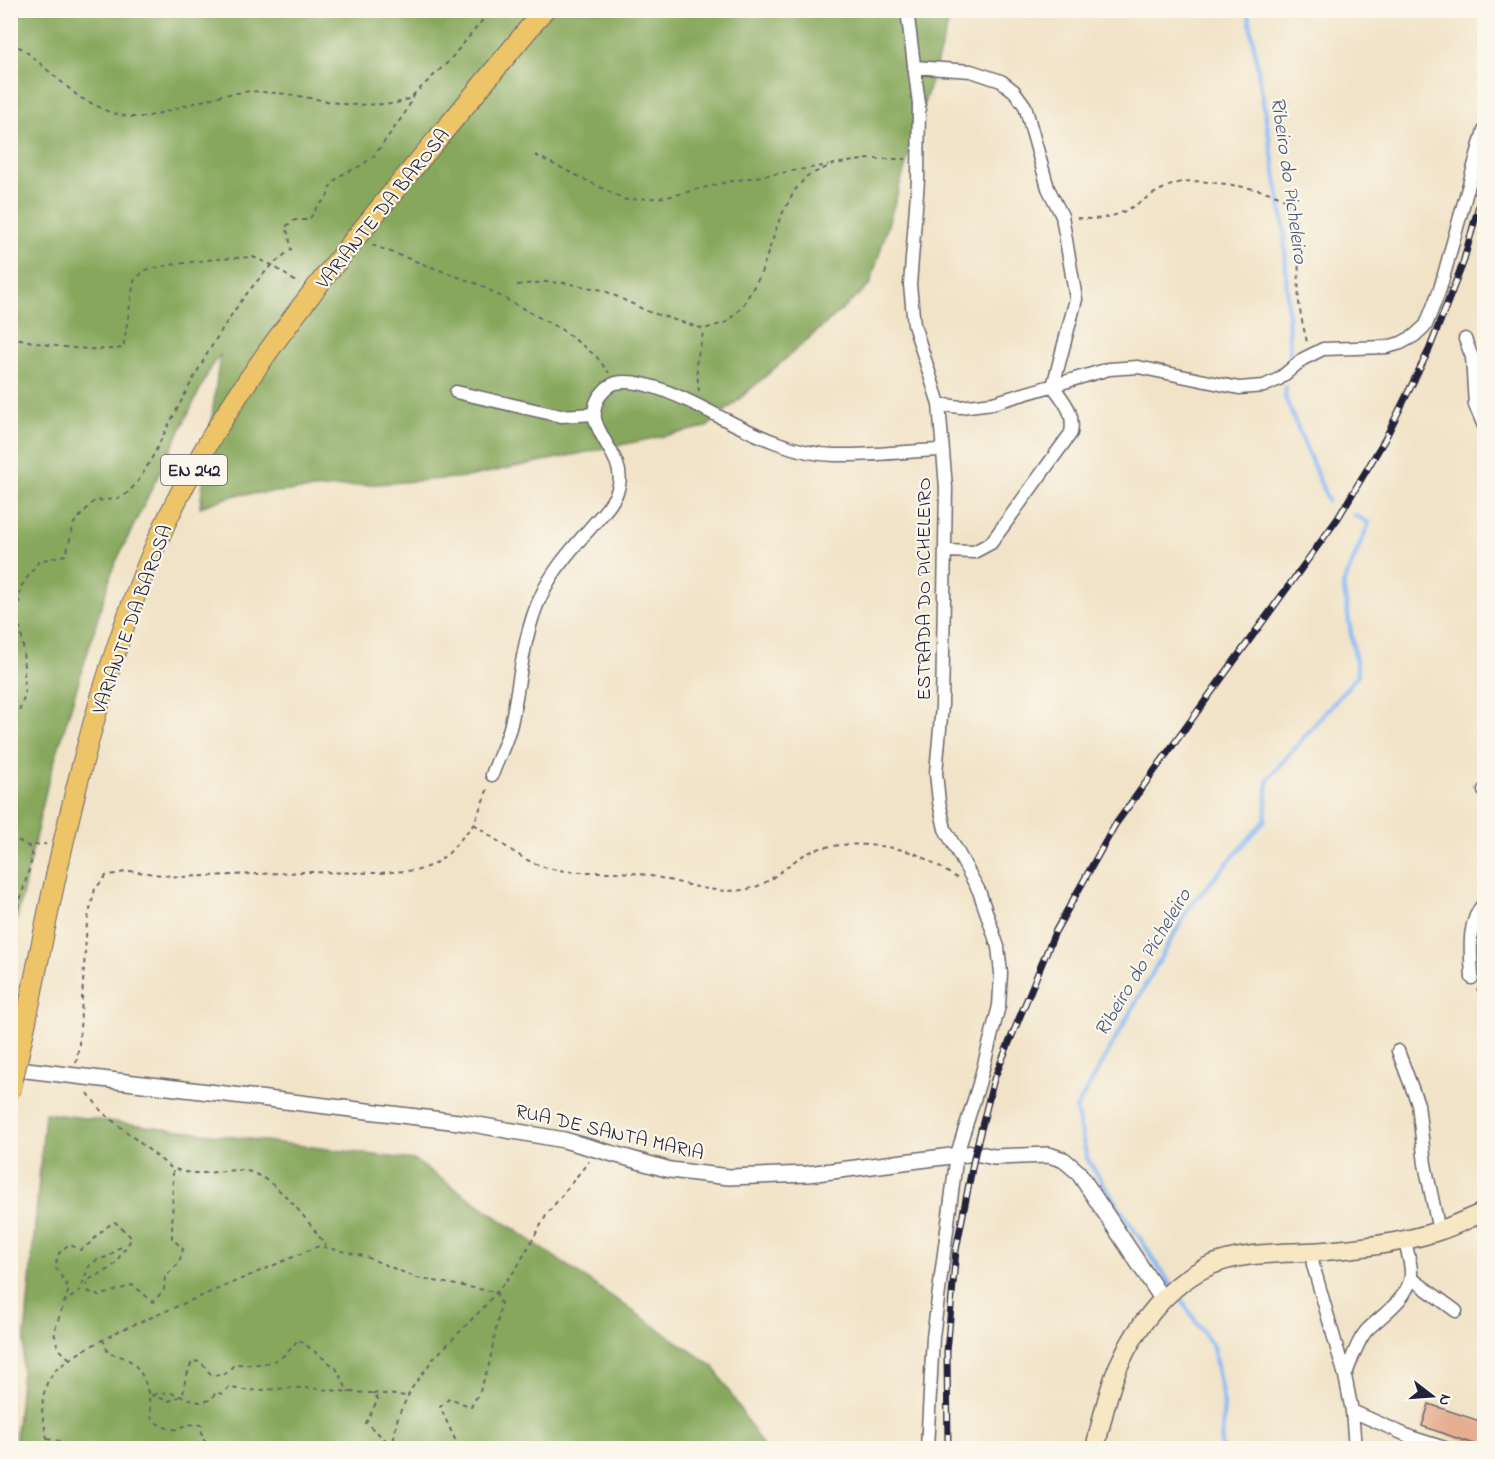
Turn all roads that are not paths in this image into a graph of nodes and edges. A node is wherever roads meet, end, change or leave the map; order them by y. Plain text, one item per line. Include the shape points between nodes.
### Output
1 (544, 10) edge
2 (907, 10) edge
3 (914, 67) junction
4 (1485, 130) edge
5 (1465, 339) dead end
6 (1053, 386) junction
7 (456, 392) dead end
8 (939, 404) junction
9 (596, 414) junction
10 (1485, 426) edge
11 (942, 450) junction
12 (945, 551) junction
13 (492, 775) road end
14 (1485, 903) edge
15 (1472, 978) dead end
16 (1398, 1051) dead end
17 (10, 1068) edge
18 (10, 1092) edge
19 (957, 1154) junction
20 (1485, 1212) edge
21 (1439, 1231) junction
22 (1404, 1239) junction
23 (1312, 1252) junction
24 (1411, 1278) junction
25 (1171, 1293) junction
26 (1456, 1311) dead end
27 (1345, 1376) junction
28 (1352, 1411) junction
29 (927, 1449) edge
30 (1095, 1449) edge
31 (1355, 1449) edge
32 (1445, 1449) edge

1 - 18 main road, VARIANTE DA BAROSA / EN 242, bridge via 274,343 234,400 184,487 151,557 116,648 87,745
2 - 3 street, ESTRADA DO PICHELEIRO
3 - 6 street via 970,71 1001,81 1025,106 1048,188 1062,216 1077,299
3 - 8 street, ESTRADA DO PICHELEIRO via 919,104 918,159 910,285 914,325
4 - 6 street via 1440,289 1426,325 1414,336 1387,347 1323,350 1264,386 1239,388 1138,367 1109,369
5 - 10 street via 1472,357 1475,405
6 - 8 street via 993,403 960,407
6 - 12 street via 1069,409 1071,433 990,543 974,552
7 - 9 street via 561,416
8 - 11 street, ESTRADA DO PICHELEIRO
9 - 11 street via 594,405 605,388 633,382 674,394 762,439 812,452 832,455
9 - 13 street via 597,428 620,471 619,485 613,500 558,567 540,596 510,727
11 - 12 street, ESTRADA DO PICHELEIRO
12 - 19 street, ESTRADA DO PICHELEIRO via 942,706 936,773 939,802 945,829 979,891 998,947 1001,973 999,1006 980,1084
14 - 15 street via 1472,924
16 - 21 street via 1418,1104
17 - 19 street, RUA DE SANTA MARIA via 528,1132 670,1170 729,1177 842,1170
19 - 25 street, RUA DE SANTA MARIA via 1048,1155 1064,1160 1078,1172
19 - 29 street, ESTRADA DO PICHELEIRO via 933,1337
20 - 21 main road
21 - 22 main road
22 - 23 main road
22 - 24 street
23 - 25 main road via 1232,1259 1211,1266
23 - 27 street
24 - 26 street
24 - 27 street via 1406,1290 1366,1331
25 - 30 main road via 1140,1329 1119,1366
27 - 28 street
28 - 31 street
28 - 32 street

